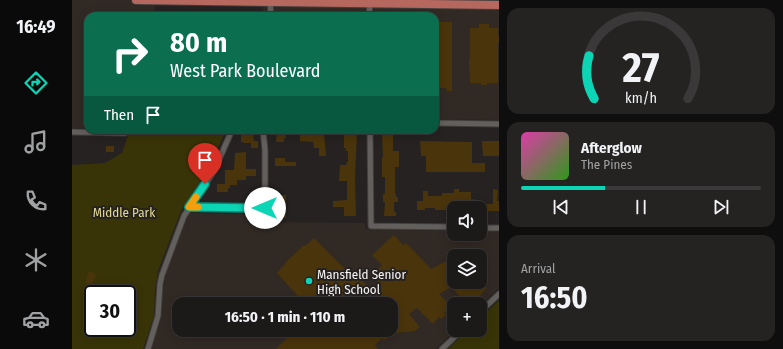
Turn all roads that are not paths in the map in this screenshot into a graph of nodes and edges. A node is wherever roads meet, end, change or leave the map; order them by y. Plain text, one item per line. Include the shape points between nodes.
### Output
1 (136, 0) edge
2 (270, 1) edge
3 (396, 2) edge
4 (452, 2) edge
5 (370, 4) junction
6 (499, 5) edge
7 (270, 12) edge
8 (370, 12) edge
9 (439, 123) edge
10 (499, 124) edge
11 (72, 132) edge
12 (84, 132) edge
13 (230, 134) edge
14 (263, 134) edge
15 (370, 134) edge
16 (189, 207) junction
17 (447, 227) edge
18 (487, 228) edge
19 (499, 228) edge
20 (499, 294) edge
21 (487, 305) edge
22 (455, 337) edge
23 (148, 349) edge
24 (442, 349) edge

1 - 2 main road
2 - 5 main road
2 - 7 street
3 - 4 main road
3 - 5 main road
4 - 6 main road
5 - 8 street
9 - 10 street
11 - 12 street
13 - 16 street via 214,171
14 - 16 street via 265,208
15 - 17 street via 370,226
16 - 23 street via 181,221 164,268 158,316
18 - 19 street
20 - 21 street
22 - 24 street

